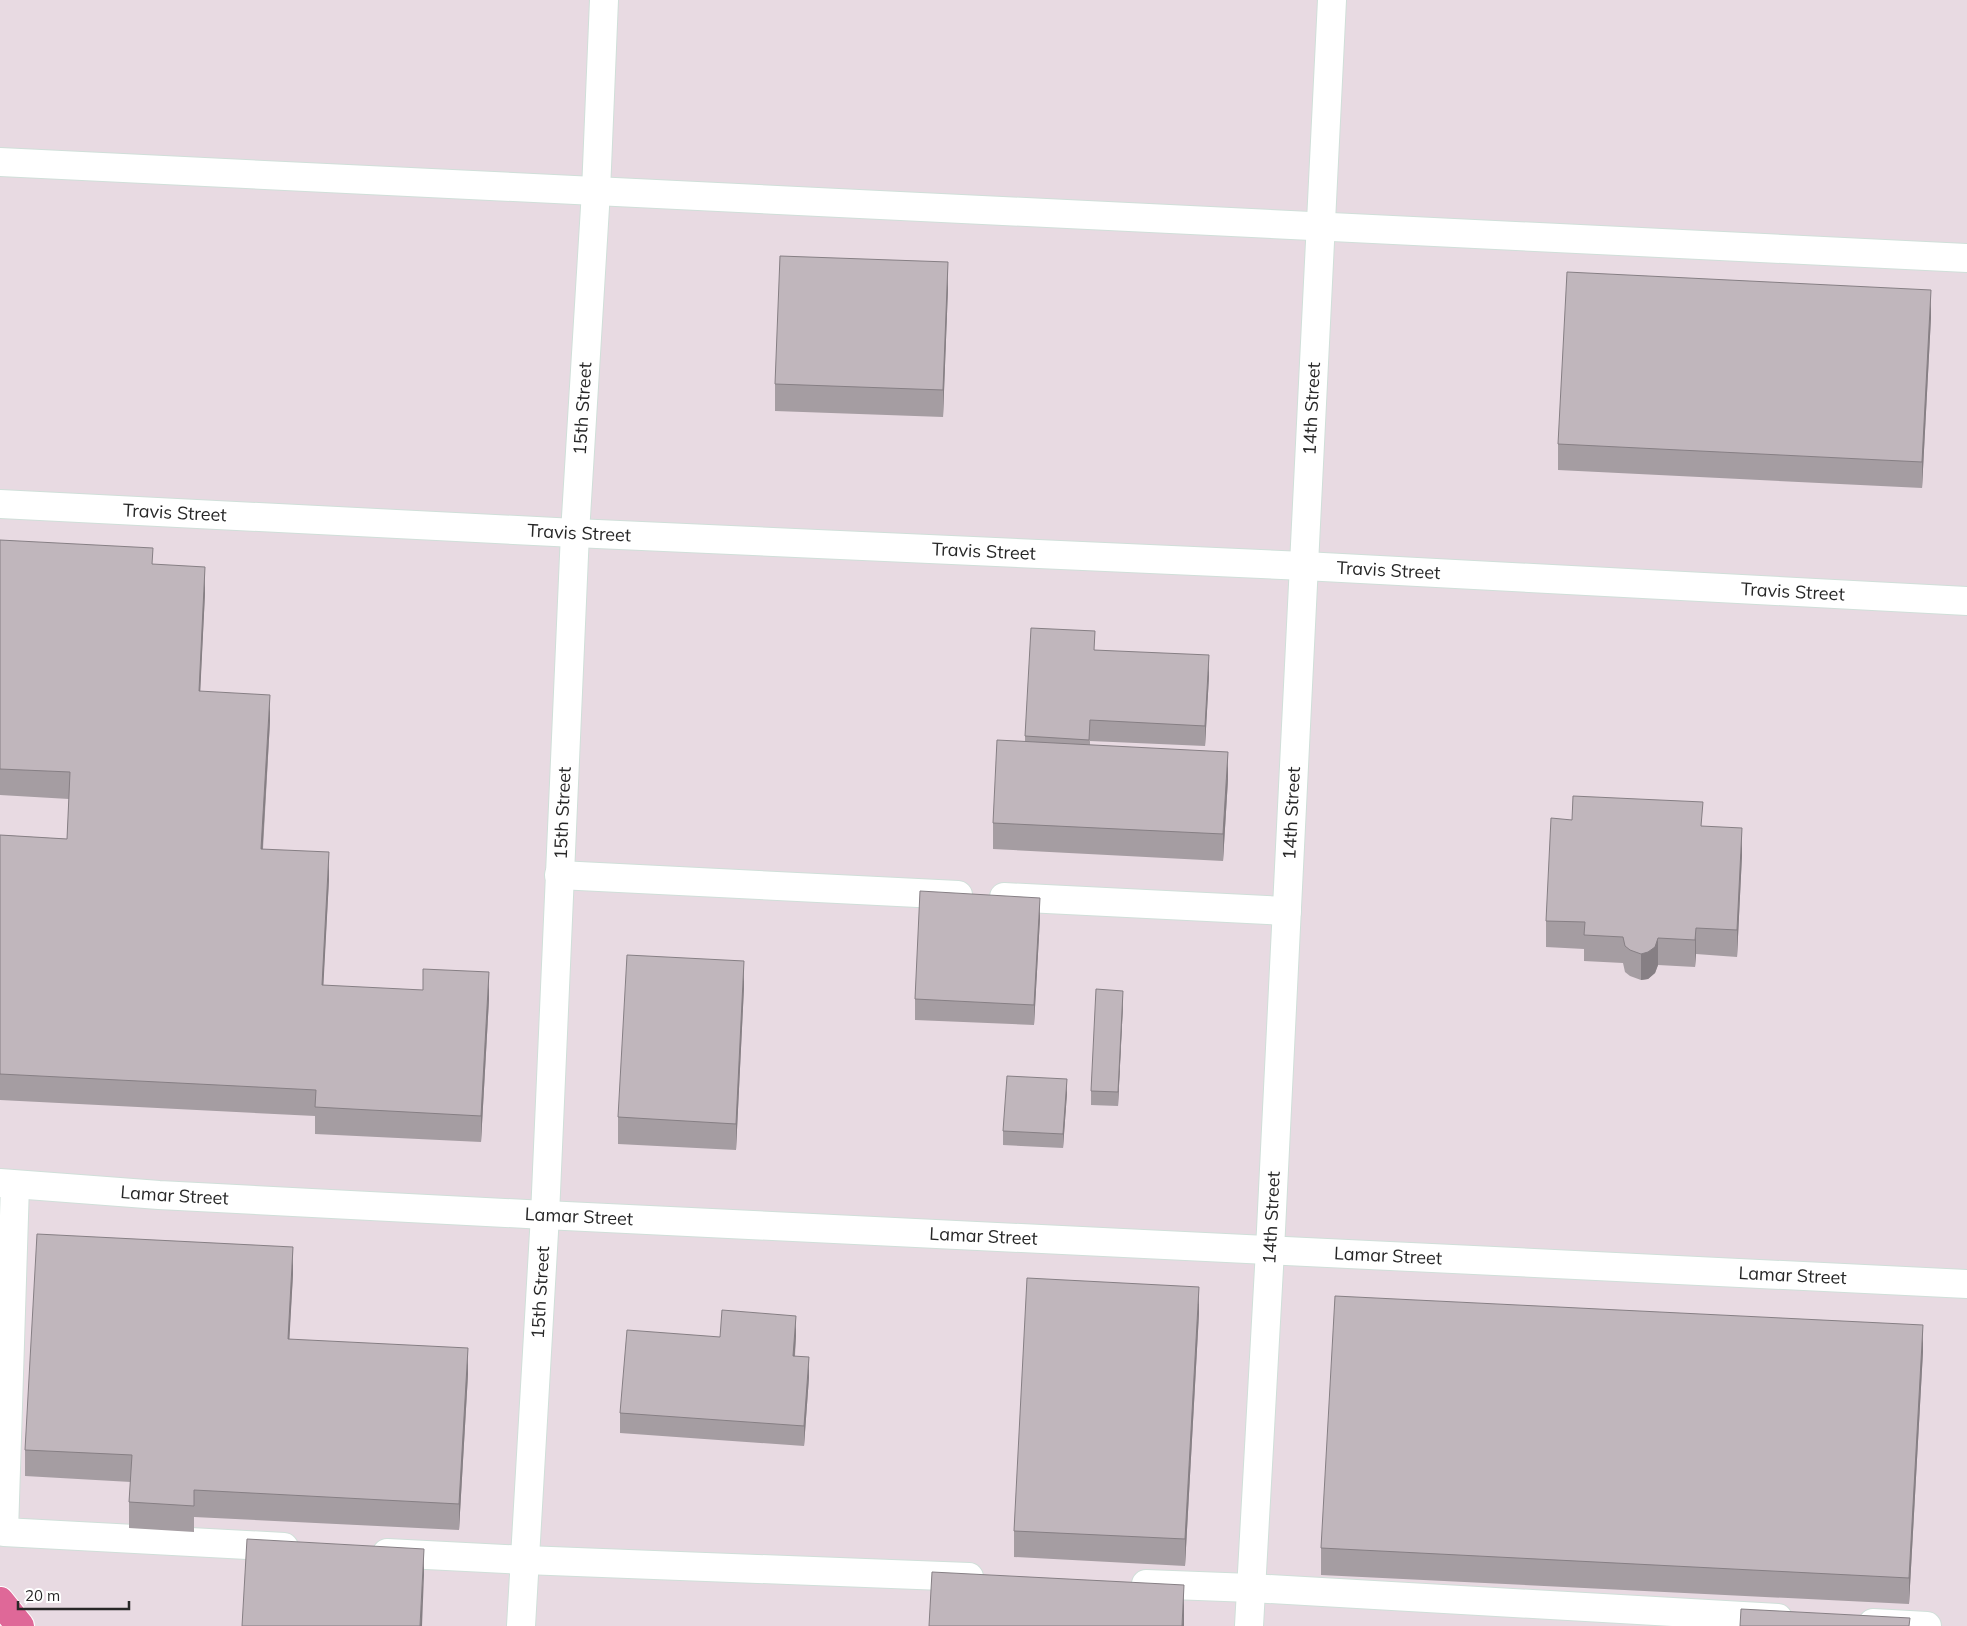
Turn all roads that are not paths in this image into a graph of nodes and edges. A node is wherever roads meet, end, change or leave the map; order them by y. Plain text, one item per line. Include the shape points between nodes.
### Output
1 (604, 0) edge
2 (1332, 0) edge
3 (0, 162) edge
4 (596, 191) junction
5 (1321, 226) junction
6 (1967, 258) edge
7 (0, 504) edge
8 (576, 533) junction
9 (1304, 566) junction
10 (1967, 601) edge
11 (559, 875) junction
12 (1287, 911) junction
13 (8, 1184) edge
14 (545, 1215) junction
15 (1270, 1250) junction
16 (1967, 1284) edge
17 (309, 1549) edge
18 (358, 1551) edge
19 (525, 1560) junction
20 (992, 1578) edge
21 (1122, 1583) edge
22 (1251, 1588) junction
23 (0, 1601) edge
24 (1798, 1619) edge
25 (1848, 1622) edge
26 (20, 1626) edge
27 (521, 1626) edge
28 (1249, 1626) edge
29 (1927, 1626) edge

1 - 4 street, 15th Street
2 - 5 street, 14th Street
3 - 4 street
4 - 5 street
4 - 8 street, 15th Street
5 - 6 street
5 - 9 street, 14th Street
7 - 8 street, Travis Street
8 - 9 street, Travis Street
8 - 11 street, 15th Street
9 - 10 street, Travis Street
9 - 12 street, 14th Street
11 - 12 street
11 - 14 street, 15th Street
12 - 15 street, 14th Street
13 - 14 street, Lamar Street
13 - 17 street via 4,1532
14 - 15 street, Lamar Street
14 - 19 street, 15th Street
15 - 16 street, Lamar Street
15 - 22 street, 14th Street
18 - 19 street
19 - 20 street
19 - 27 street, 15th Street
21 - 22 street
22 - 24 street
22 - 28 street, 14th Street
23 - 26 main road
25 - 29 street

